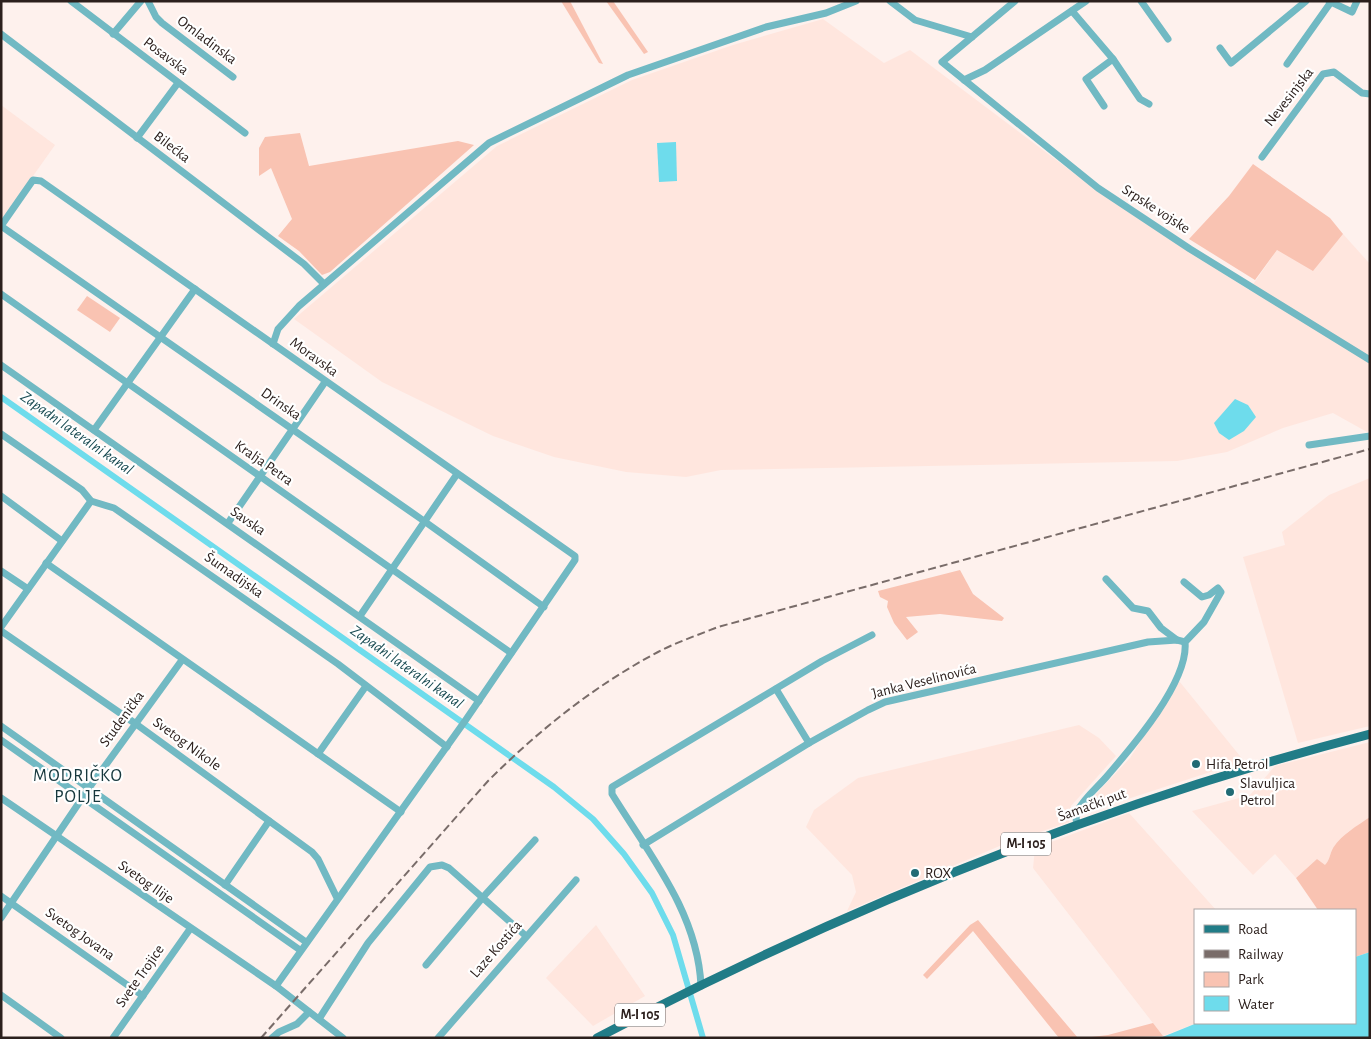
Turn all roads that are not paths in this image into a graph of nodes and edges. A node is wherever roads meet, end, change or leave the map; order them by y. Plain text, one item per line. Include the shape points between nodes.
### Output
1 (71, 1) edge
2 (141, 1) edge
3 (148, 1) edge
4 (856, 1) edge
5 (890, 1) edge
6 (1015, 1) edge
7 (1086, 1) edge
8 (1141, 1) edge
9 (1306, 1) edge
10 (1357, 1) edge
11 (1330, 2) edge
12 (1072, 11) junction
13 (1, 34) edge
14 (113, 34) junction
15 (972, 37) junction
16 (1168, 39) dead end
17 (1220, 48) dead end
18 (1113, 59) junction
19 (1288, 64) dead end
20 (233, 77) dead end
21 (964, 80) junction
22 (178, 83) junction
23 (1370, 94) edge
24 (1150, 104) dead end
25 (1104, 106) dead end
26 (245, 132) dead end
27 (137, 138) junction
28 (1262, 157) dead end
29 (1, 226) edge
30 (324, 284) junction
31 (195, 289) junction
32 (1, 294) edge
33 (161, 336) junction
34 (274, 344) junction
35 (1370, 360) edge
36 (1, 365) edge
37 (326, 382) junction
38 (127, 383) junction
39 (94, 430) junction
40 (293, 430) junction
41 (1, 434) edge
42 (1370, 436) edge
43 (1309, 445) dead end
44 (456, 474) junction
45 (260, 477) junction
46 (1, 496) edge
47 (91, 500) junction
48 (424, 521) junction
49 (228, 523) junction
50 (62, 541) junction
51 (46, 563) junction
52 (392, 568) junction
53 (1, 571) edge
54 (1106, 579) dead end
55 (1184, 582) dead end
56 (28, 589) junction
57 (544, 607) junction
58 (360, 616) junction
59 (1, 629) edge
60 (872, 635) dead end
61 (1177, 640) junction
62 (1185, 642) junction
63 (511, 653) junction
64 (182, 660) junction
65 (366, 686) junction
66 (776, 689) junction
67 (479, 702) junction
68 (136, 724) junction
69 (1, 726) edge
70 (1370, 734) edge
71 (1, 740) edge
72 (809, 743) junction
73 (447, 747) junction
74 (318, 754) junction
75 (89, 788) junction
76 (1, 798) edge
77 (83, 798) junction
78 (401, 812) junction
79 (270, 821) junction
80 (1077, 825) junction
81 (56, 836) junction
82 (535, 840) dead end
83 (643, 845) junction
84 (576, 880) dead end
85 (225, 885) junction
86 (1, 896) edge
87 (484, 896) junction
88 (337, 898) junction
89 (12, 904) junction
90 (1, 918) edge
91 (190, 929) junction
92 (526, 936) junction
93 (306, 942) junction
94 (300, 950) junction
95 (426, 965) dead end
96 (276, 986) junction
97 (698, 987) junction
98 (1, 995) edge
99 (143, 996) junction
100 (309, 1012) junction
101 (319, 1019) junction
102 (60, 1038) edge
103 (113, 1038) edge
104 (272, 1038) edge
105 (343, 1038) edge
106 (438, 1038) edge
107 (597, 1038) edge

1 - 14 street, Posavska
2 - 14 street
3 - 20 street, Omladinska via 162,23
4 - 30 street via 826,13 766,27 628,75 489,143
5 - 15 street via 915,20
6 - 15 street
7 - 12 street
8 - 16 street
9 - 17 street via 1231,63
10 - 11 street via 1352,12
11 - 19 street
12 - 18 street
12 - 21 street via 985,70
13 - 27 street, Bilećka
14 - 22 street, Posavska
15 - 21 street, Srpske vojske via 942,62
18 - 24 street via 1140,99
18 - 25 street via 1086,79
21 - 35 street, Srpske vojske via 1098,188
22 - 26 street, Posavska
22 - 27 street
23 - 28 street, Nevesinjska via 1362,93 1334,72 1323,74
27 - 30 street, Bilećka via 304,264
29 - 31 street, Moravska via 33,180 41,182
29 - 33 street, Drinska
30 - 34 street via 282,324
31 - 33 street
31 - 34 street, Moravska
32 - 38 street, Kralja Petra
33 - 38 street
33 - 40 street, Drinska
34 - 37 street, Moravska
36 - 39 street, Savska
37 - 40 street
37 - 44 street, Moravska
38 - 39 street
38 - 45 street, Kralja Petra
39 - 49 street, Savska
40 - 45 street
40 - 48 street, Drinska
41 - 47 street, Šumadijska via 82,490
42 - 43 street
44 - 48 street
44 - 57 street, Moravska via 571,552 575,560
45 - 49 street
45 - 52 street, Kralja Petra
46 - 50 street
47 - 50 street
47 - 65 street, Šumadijska via 114,508
48 - 52 street
48 - 57 street, Drinska
49 - 58 street, Savska
50 - 51 street
51 - 56 street
51 - 64 street
52 - 58 street
52 - 63 street, Kralja Petra
53 - 56 street
54 - 61 street via 1134,608 1148,611 1161,628
55 - 62 street via 1202,598 1218,588 1221,592 1204,622
56 - 59 street
57 - 63 street
58 - 67 street, Savska
59 - 68 street, Svetog Nikole
60 - 66 street
61 - 62 street, Janka Veselinovića
61 - 72 street, Janka Veselinovića via 1148,642 885,702
62 - 80 street via 1184,663 1167,698 1128,752 1078,809
63 - 67 street
64 - 68 street, Studenička
64 - 74 street
65 - 73 street, Šumadijska
65 - 74 street
66 - 72 street
66 - 83 street via 612,787 612,794
67 - 73 street
68 - 75 street, Studenička
68 - 79 street, Svetog Nikole
69 - 75 street
70 - 80 main road, Šamački put / M-I 105 via 1239,771
71 - 77 street
72 - 83 street, Janka Veselinovića
73 - 78 street
74 - 78 street
75 - 77 street, Studenička
75 - 85 street
76 - 81 street, Svetog Ilije
77 - 81 street, Studenička
77 - 94 street
78 - 88 street
79 - 85 street
79 - 88 street, Svetog Nikole via 318,859
80 - 97 main road, Šamački put / M-I 105 via 898,894
81 - 89 street, Studenička
81 - 91 street, Svetog Ilije
82 - 87 street
83 - 97 street via 686,916 700,964
84 - 92 street, Laze Kostića
85 - 93 street
86 - 89 street, Svetog Jovana
87 - 92 street
87 - 95 street
87 - 101 street via 449,868 442,865 430,867 368,943
88 - 93 street
89 - 90 street, Studenička
89 - 99 street, Svetog Jovana
91 - 96 street, Svetog Ilije
91 - 99 street, Svete Trojice
92 - 106 street, Laze Kostića
93 - 94 street
94 - 96 street
96 - 100 street, Svetog Ilije
97 - 107 main road, M-I 105
98 - 102 street
99 - 103 street, Svete Trojice
100 - 101 street, Svetog Ilije
100 - 104 street via 297,1024
101 - 105 street, Svetog Ilije

